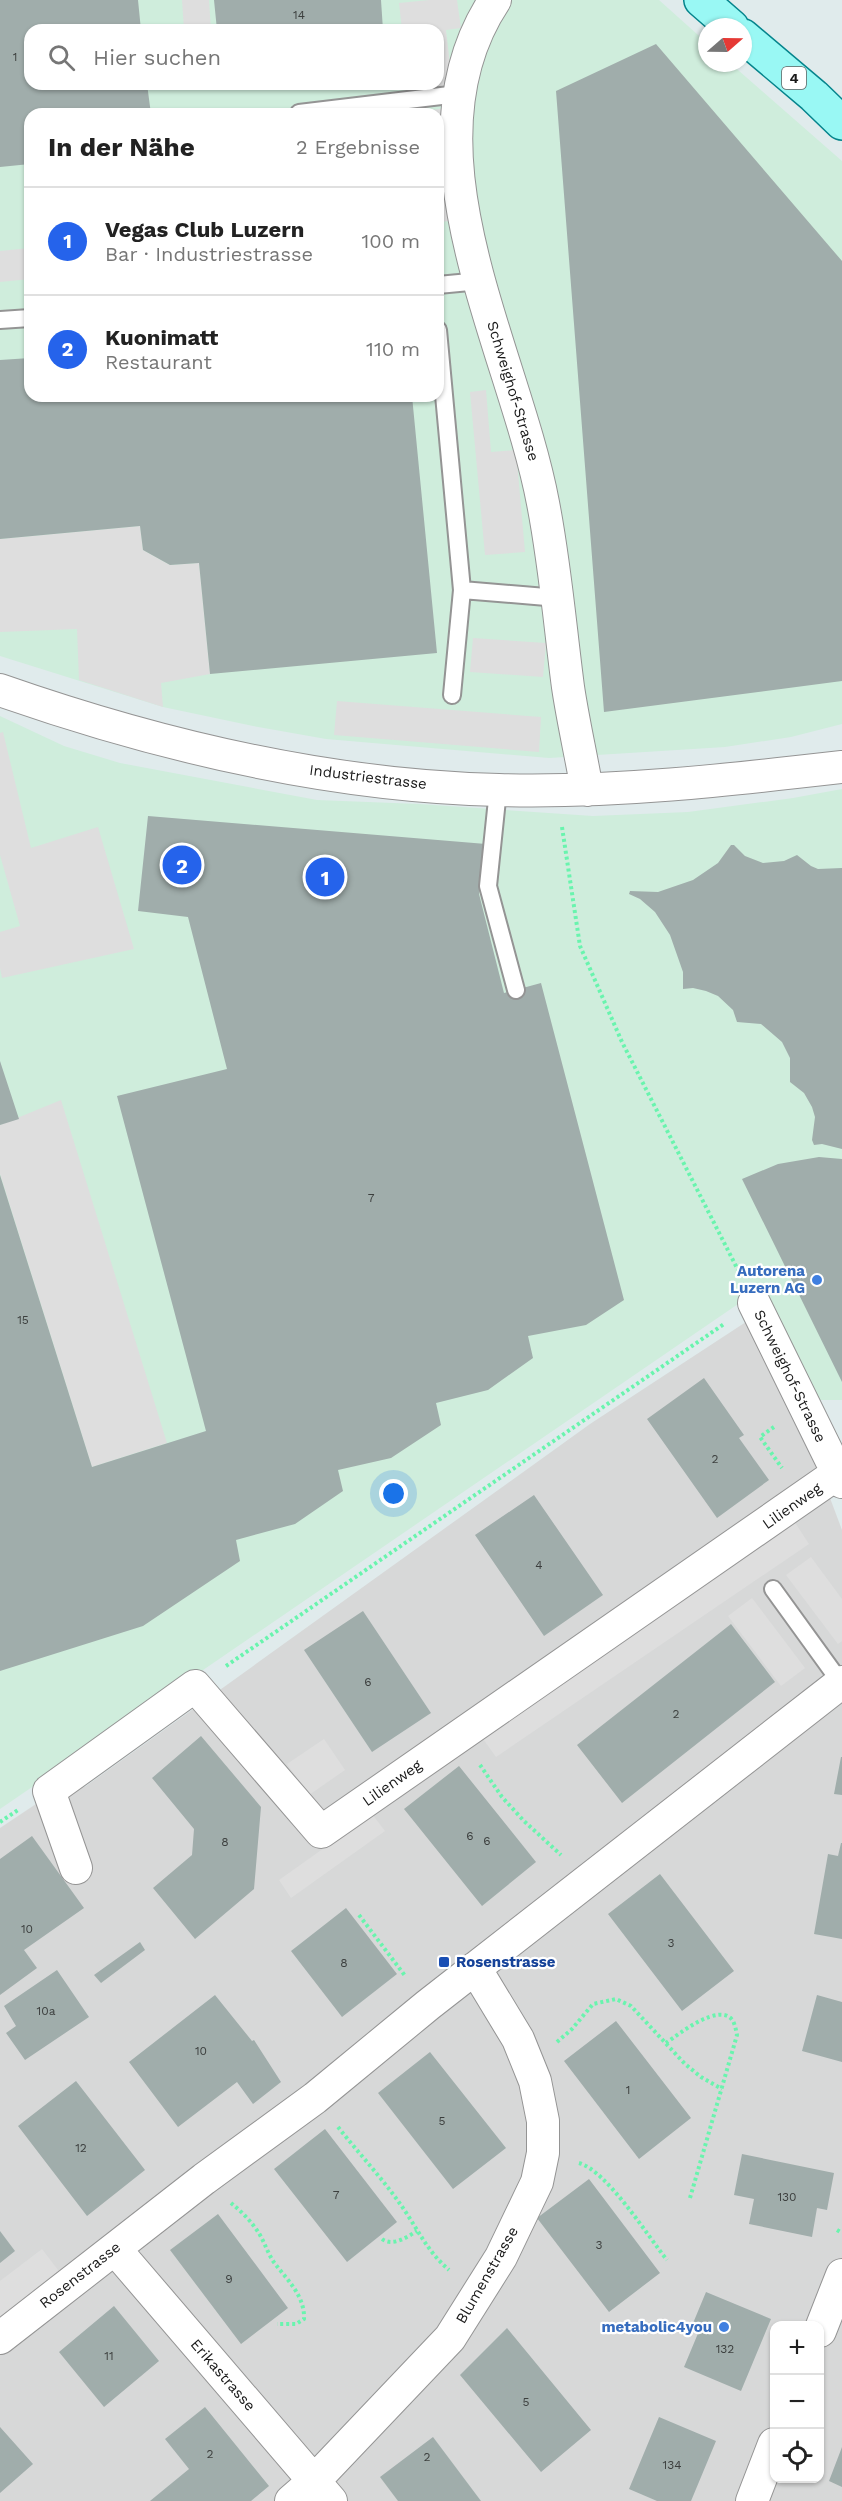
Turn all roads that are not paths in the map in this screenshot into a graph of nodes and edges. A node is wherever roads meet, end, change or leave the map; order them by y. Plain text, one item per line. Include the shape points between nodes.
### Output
1 (495, 0) edge
2 (701, 0) edge
3 (722, 18) edge
4 (752, 44) edge
5 (458, 94) junction
6 (334, 108) edge
7 (842, 123) edge
8 (480, 281) junction
9 (444, 284) edge
10 (24, 318) edge
11 (0, 320) edge
12 (444, 395) edge
13 (462, 590) junction
14 (558, 598) junction
15 (0, 690) edge
16 (452, 695) dead end
17 (842, 750) edge
18 (842, 767) edge
19 (746, 778) junction
20 (498, 790) junction
21 (587, 790) junction
22 (516, 990) dead end
23 (754, 1303) road end
24 (840, 1478) edge
25 (773, 1589) dead end
26 (841, 1683) edge
27 (76, 1868) dead end
28 (475, 1968) junction
29 (115, 2249) junction
30 (842, 2275) edge
31 (823, 2321) edge
32 (0, 2338) edge
33 (770, 2454) edge
34 (312, 2494) edge
35 (752, 2501) edge

1 - 5 street, Schweighof-Strasse via 471,44
2 - 3 main road
4 - 7 main road, 4
5 - 6 lane
5 - 8 street, Schweighof-Strasse via 457,173 465,225
8 - 9 lane
8 - 14 street, Schweighof-Strasse via 533,457
10 - 11 lane
12 - 13 lane
13 - 14 lane
13 - 16 lane
14 - 21 street, Schweighof-Strasse via 568,688
15 - 20 street, Industriestrasse via 79,718 204,750 332,775
17 - 19 street, Industriestrasse
18 - 19 street, Industriestrasse
19 - 21 street, Industriestrasse
20 - 21 street, Industriestrasse
20 - 22 lane via 488,886
23 - 24 street, Schweighof-Strasse
24 - 27 street, Lilienweg via 321,1832 195,1686 49,1791
25 - 26 lane
26 - 28 street, Rosenstrasse
28 - 29 street, Rosenstrasse via 315,2098
28 - 34 street, Blumenstrasse via 518,2039 535,2081 543,2121 543,2153 537,2182 501,2257 450,2338
29 - 32 street, Rosenstrasse
29 - 34 street, Erikastrasse
30 - 31 street
33 - 35 street

